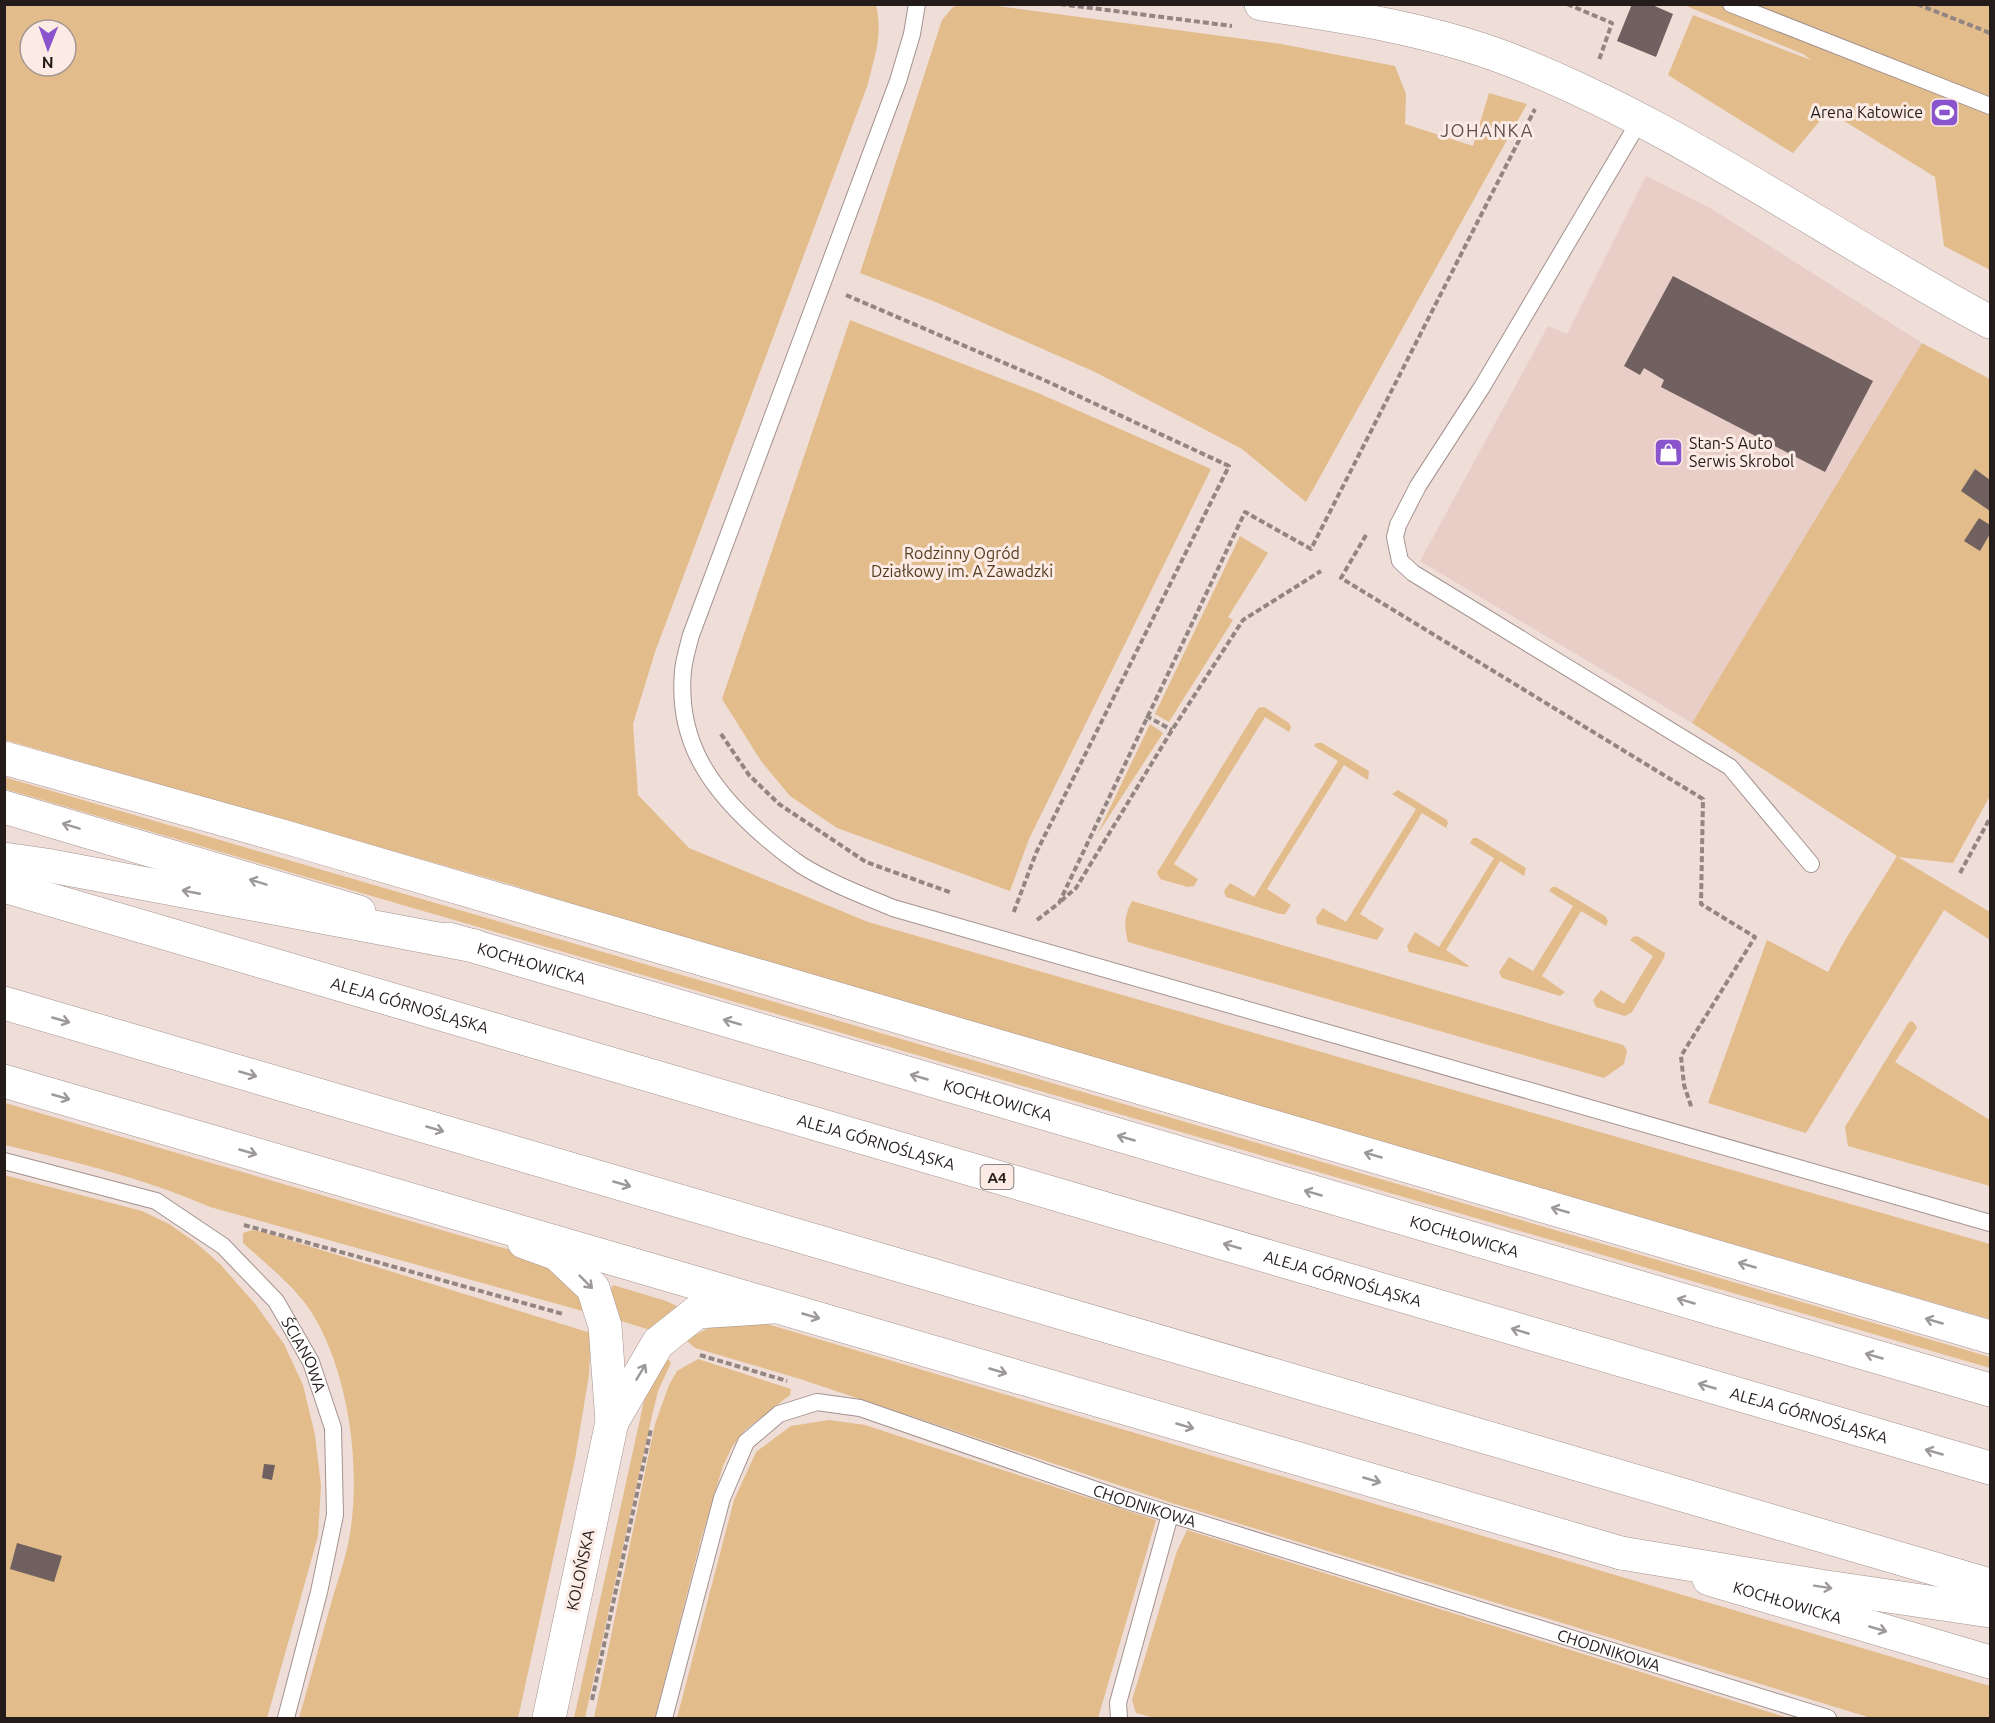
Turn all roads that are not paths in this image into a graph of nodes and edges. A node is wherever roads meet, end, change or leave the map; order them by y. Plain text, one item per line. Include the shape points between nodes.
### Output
1 (917, 4) edge
2 (1260, 4) edge
3 (1731, 4) edge
4 (1990, 106) edge
5 (1640, 120) junction
6 (1990, 322) edge
7 (4, 758) edge
8 (4, 807) edge
9 (4, 859) edge
10 (1811, 864) dead end
11 (4, 886) edge
12 (475, 946) junction
13 (4, 1003) edge
14 (4, 1081) edge
15 (4, 1161) edge
16 (442, 1209) junction
17 (1990, 1224) edge
18 (777, 1306) junction
19 (1990, 1337) edge
20 (1990, 1390) edge
21 (612, 1422) junction
22 (1990, 1468) edge
23 (1170, 1515) junction
24 (1621, 1553) junction
25 (1990, 1585) edge
26 (1990, 1611) edge
27 (1990, 1662) edge
28 (286, 1719) edge
29 (549, 1719) edge
30 (664, 1719) edge
31 (1119, 1719) edge
32 (1828, 1719) edge

1 - 17 lane via 897,81 691,635 683,670 683,709 692,745 709,779 732,807 801,864 893,908
2 - 5 main road via 1438,36 1507,59
3 - 4 lane
5 - 6 main road
5 - 10 lane via 1482,387 1418,486 1398,525 1397,549 1400,561 1413,573 1730,767
19 -> 7 main road
12 -> 8 main road, KOCHŁOWICKA
12 -> 9 main road
22 -> 11 main road, ALEJA GÓRNOŚLĄSKA / A4
20 -> 12 main road, KOCHŁOWICKA
13 -> 25 main road
14 -> 16 main road
15 - 28 lane, ŚCIANOWA via 156,1201 166,1207 223,1246 276,1301 311,1362 333,1428 335,1515
16 - 18 main road, KOCHŁOWICKA
16 -> 21 main road via 557,1254 592,1288 605,1326
21 -> 18 main road via 658,1343 697,1312
18 -> 24 main road, KOCHŁOWICKA
21 - 29 main road, KOLOŃSKA
23 - 30 lane, CHODNIKOWA via 860,1408 818,1402 779,1414 746,1443 722,1498
23 - 31 lane via 1118,1703
23 - 32 lane, CHODNIKOWA
24 -> 26 main road
24 -> 27 main road, KOCHŁOWICKA

